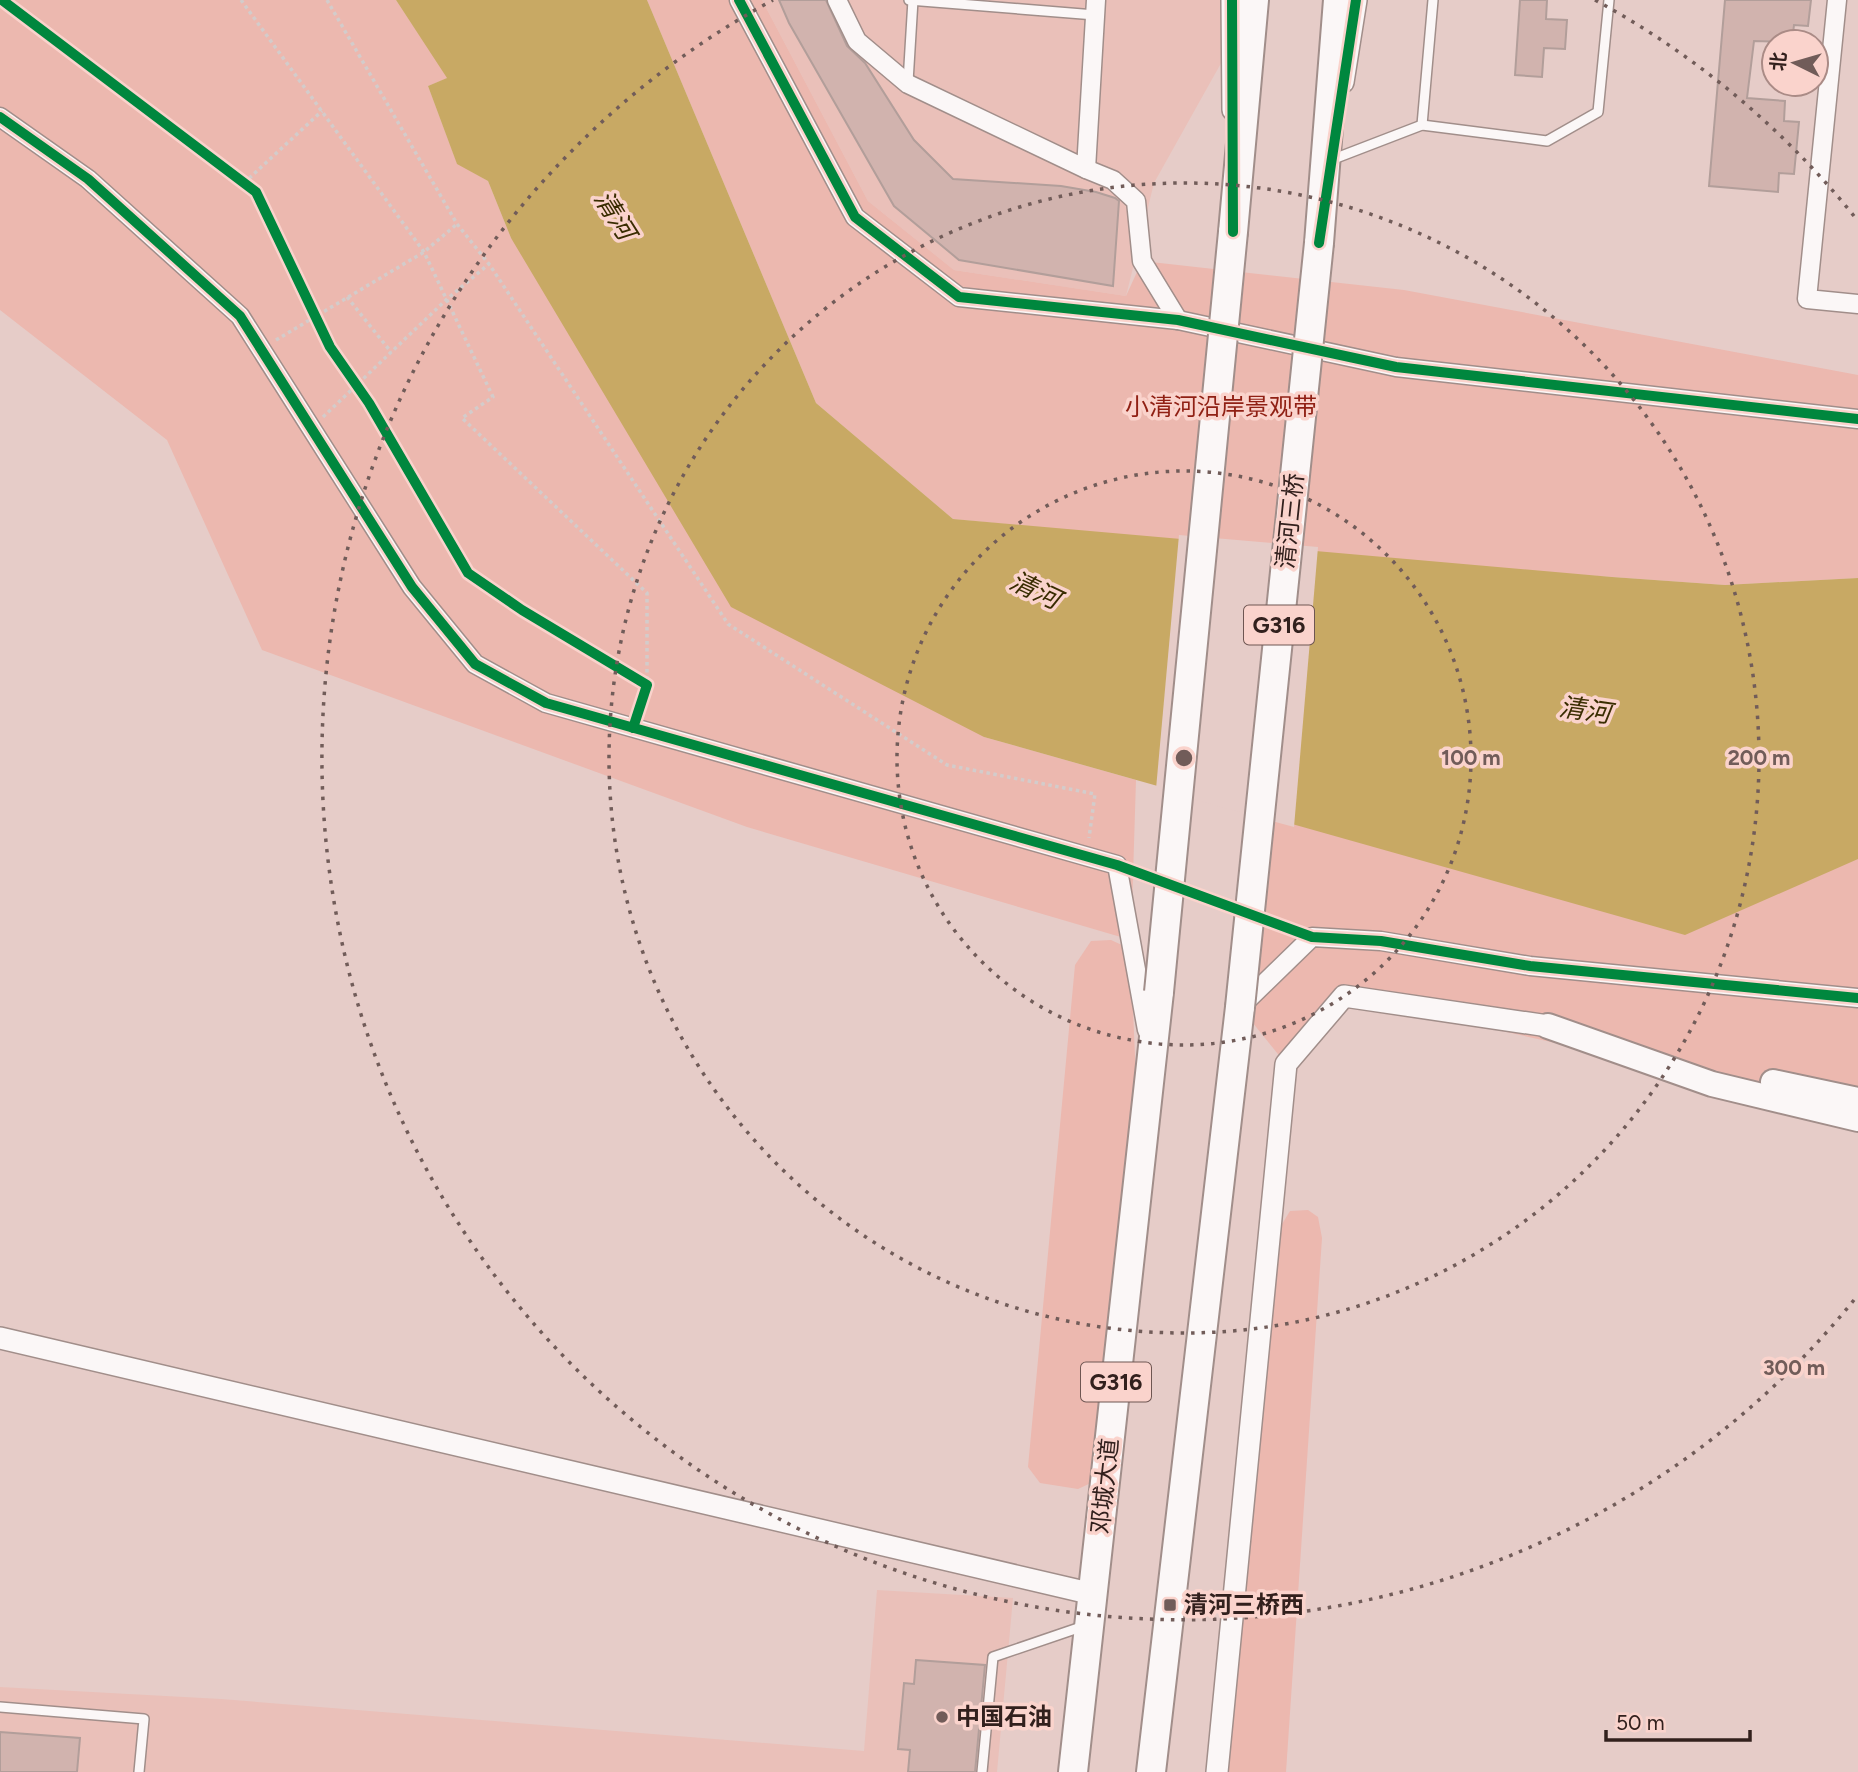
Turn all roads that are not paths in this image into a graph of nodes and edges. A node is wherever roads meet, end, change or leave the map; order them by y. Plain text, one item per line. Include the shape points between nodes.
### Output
1 (739, 0) edge
2 (837, 0) edge
3 (912, 0) edge
4 (1232, 0) edge
5 (1254, 0) edge
6 (1338, 0) edge
7 (1356, 0) edge
8 (1433, 0) edge
9 (1609, 0) edge
10 (1837, 0) edge
11 (1096, 8) edge
12 (908, 84) junction
13 (0, 117) edge
14 (1422, 125) junction
15 (1331, 160) junction
16 (1086, 169) junction
17 (1233, 232) junction
18 (1319, 243) junction
19 (1858, 304) edge
20 (1178, 320) junction
21 (1858, 419) edge
22 (1858, 998) edge
23 (1240, 1007) junction
24 (1548, 1026) junction
25 (1152, 1056) junction
26 (1858, 1100) edge
27 (1858, 1119) edge
28 (0, 1338) edge
29 (1093, 1594) junction
30 (1089, 1624) junction
31 (0, 1707) edge
32 (139, 1772) edge
33 (982, 1772) edge
34 (1073, 1772) edge
35 (1151, 1772) edge
36 (1217, 1772) edge

1 - 20 street via 855,217 959,297
2 - 12 street via 857,41
3 - 11 lane
3 - 12 lane
4 - 17 street
5 - 17 highway, G316
6 - 18 highway, G316
7 - 15 street
8 - 14 lane
9 - 14 lane via 1598,112 1547,141
10 - 19 street via 1807,299
11 - 16 street
12 - 16 street
13 - 25 street via 88,179 240,316 412,587 475,664 546,703 1117,865
14 - 15 lane
15 - 18 street
16 - 20 street via 1113,180 1136,201 1142,261
17 - 25 highway, 邓城大道 / G316, bridge
18 - 23 highway, 清河三桥 / G316, bridge
20 - 21 street via 1396,367
22 - 23 street via 1530,966 1381,941 1312,937
23 - 35 highway, G316
24 - 26 main road
24 - 27 main road via 1712,1084
24 - 36 street via 1344,996 1286,1064
25 - 29 highway, 邓城大道 / G316
28 - 29 street
29 - 30 highway, 邓城大道 / G316
30 - 33 lane via 993,1657
30 - 34 highway, 邓城大道 / G316
31 - 32 lane via 144,1719

